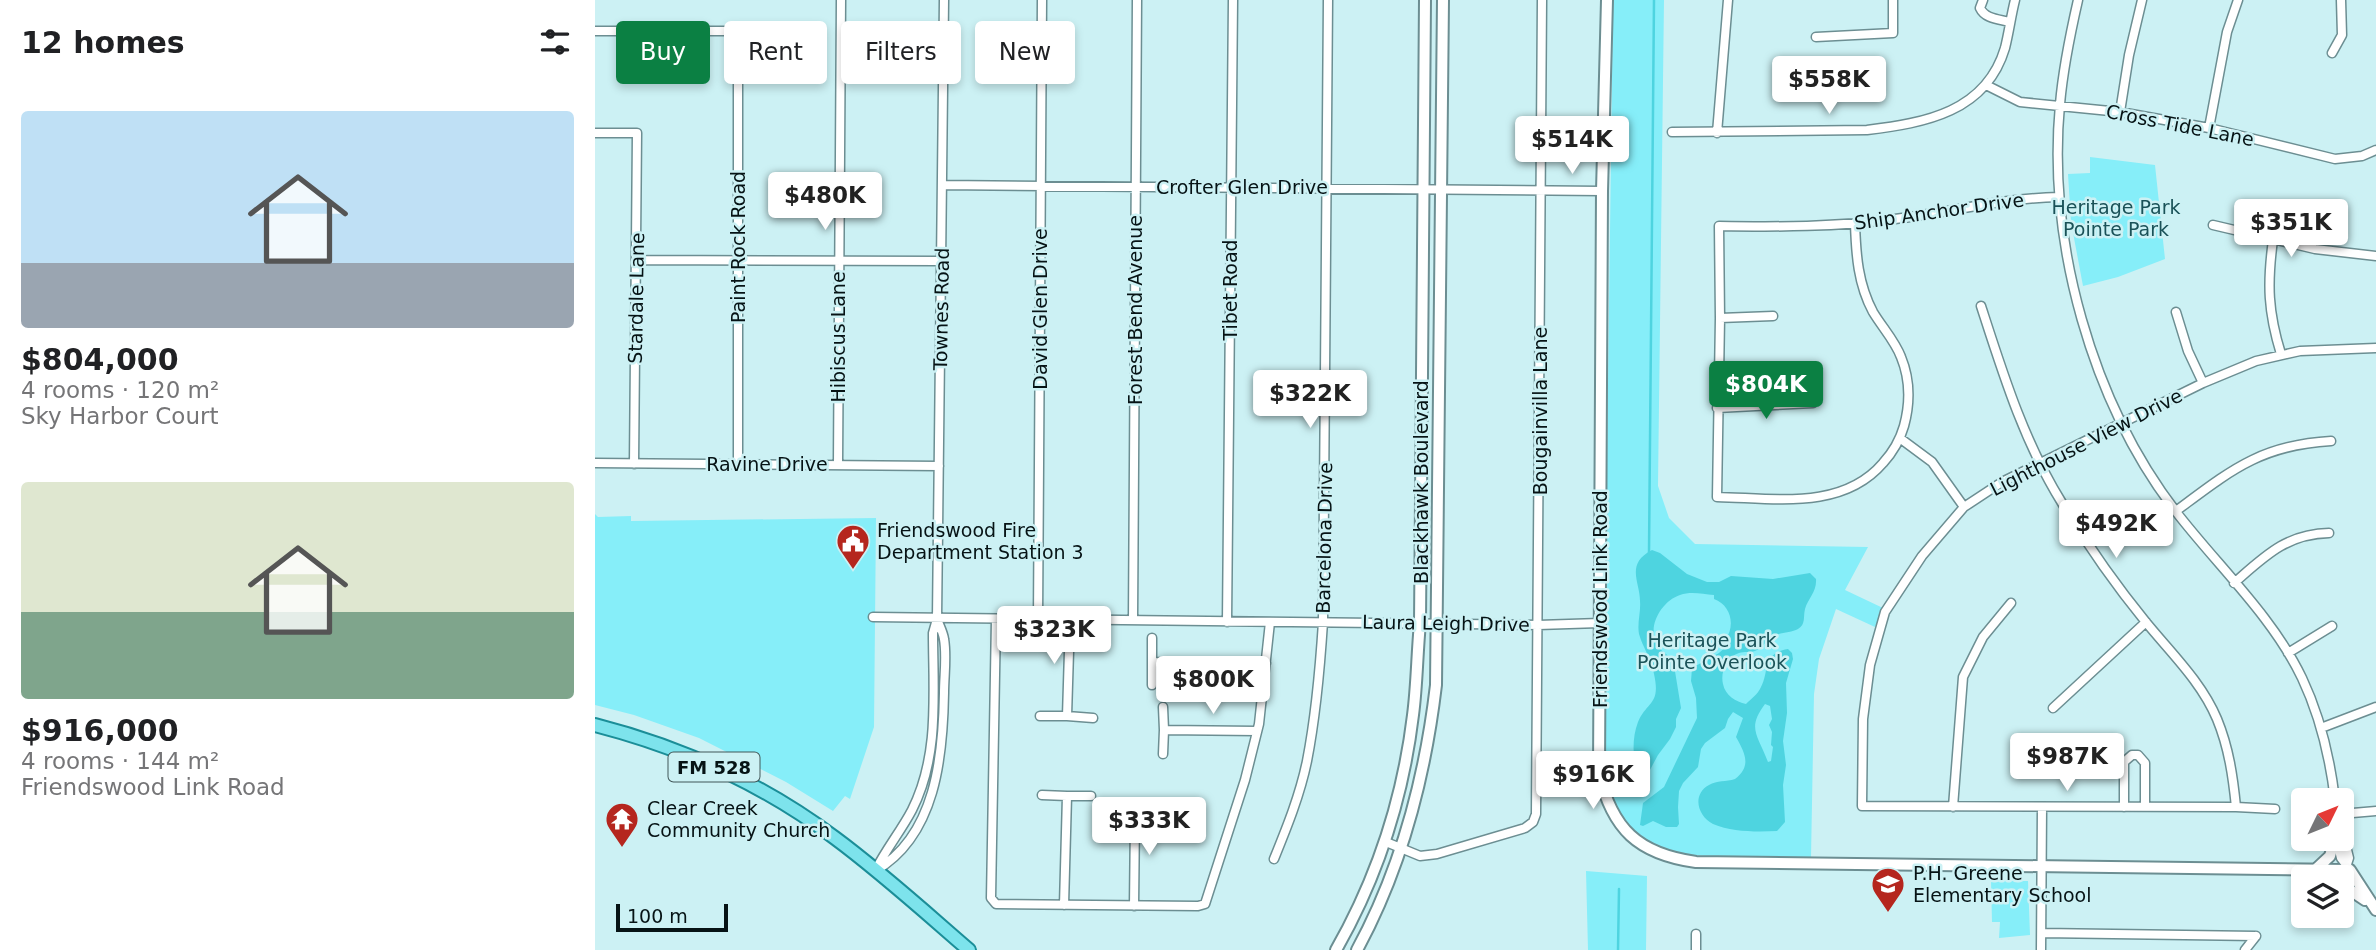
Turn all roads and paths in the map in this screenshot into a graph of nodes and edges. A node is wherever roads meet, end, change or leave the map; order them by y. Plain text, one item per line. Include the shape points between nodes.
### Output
1 (841, 0) edge
2 (944, 0) edge
3 (1042, 0) edge
4 (1137, 0) edge
5 (1233, 0) edge
6 (1328, 0) edge
7 (1425, 0) edge
8 (1443, 0) edge
9 (1542, 0) edge
10 (1607, 0) edge
11 (1728, 0) edge
12 (1893, 0) edge
13 (1983, 0) edge
14 (2004, 0) edge
15 (2078, 0) edge
16 (2142, 0) edge
17 (2238, 0) edge
18 (2341, 0) edge
19 (2014, 2) edge
20 (2010, 22) junction
21 (595, 31) edge
22 (1816, 37) dead end
23 (2332, 53) dead end
24 (1424, 77) junction
25 (1442, 77) junction
26 (1986, 85) junction
27 (2060, 106) junction
28 (2120, 111) junction
29 (2209, 128) junction
30 (1672, 132) dead end
31 (595, 133) edge
32 (1717, 133) junction
33 (2376, 150) edge
34 (942, 186) junction
35 (1041, 187) junction
36 (1136, 187) junction
37 (1231, 187) junction
38 (1327, 188) junction
39 (1425, 190) junction
40 (1442, 190) junction
41 (1541, 190) junction
42 (1602, 191) junction
43 (2059, 197) junction
44 (1855, 223) junction
45 (2213, 225) dead end
46 (2273, 240) junction
47 (2376, 256) edge
48 (738, 259) junction
49 (636, 260) junction
50 (839, 261) junction
51 (941, 261) junction
52 (1982, 306) dead end
53 (2176, 312) dead end
54 (1773, 316) dead end
55 (1720, 318) junction
56 (1422, 323) junction
57 (1440, 323) junction
58 (2376, 348) edge
59 (2281, 354) junction
60 (2203, 383) junction
61 (1813, 403) dead end
62 (1717, 408) junction
63 (2122, 422) junction
64 (1421, 424) junction
65 (1439, 424) junction
66 (1901, 439) junction
67 (2331, 441) dead end
68 (595, 463) edge
69 (737, 463) junction
70 (634, 464) junction
71 (838, 464) junction
72 (2039, 464) junction
73 (939, 466) junction
74 (1963, 507) junction
75 (2176, 511) junction
76 (2329, 533) dead end
77 (2234, 583) junction
78 (2011, 603) dead end
79 (873, 617) dead end
80 (937, 618) junction
81 (996, 619) junction
82 (1038, 619) junction
83 (1070, 619) junction
84 (1133, 620) junction
85 (1323, 621) junction
86 (1227, 622) junction
87 (1271, 622) junction
88 (2146, 622) junction
89 (1420, 623) junction
90 (1437, 623) junction
91 (1600, 623) junction
92 (1538, 625) junction
93 (2332, 625) dead end
94 (1152, 638) dead end
95 (2288, 653) junction
96 (1152, 662) junction
97 (1266, 663) junction
98 (1152, 685) dead end
99 (1163, 707) dead end
100 (2376, 707) edge
101 (2053, 708) dead end
102 (1040, 716) dead end
103 (1067, 716) junction
104 (1093, 718) dead end
105 (595, 726) edge
106 (2321, 728) junction
107 (1164, 730) junction
108 (1257, 731) junction
109 (1163, 754) dead end
110 (2333, 788) edge
111 (1042, 795) dead end
112 (1067, 796) junction
113 (1091, 796) dead end
114 (1953, 807) junction
115 (2042, 807) junction
116 (2124, 807) junction
117 (2145, 807) junction
118 (2236, 807) junction
119 (2275, 810) dead end
120 (2376, 811) edge
121 (2354, 813) edge
122 (1111, 817) dead end
123 (1135, 818) junction
124 (1174, 818) dead end
125 (1386, 842) junction
126 (1401, 849) junction
127 (2331, 851) edge
128 (1274, 859) dead end
129 (2320, 865) edge
130 (2042, 866) junction
131 (2291, 870) edge
132 (875, 871) junction
133 (2354, 876) edge
134 (2354, 894) edge
135 (1064, 905) junction
136 (1134, 906) junction
137 (2375, 909) edge
138 (2042, 933) junction
139 (1696, 934) dead end
140 (969, 950) edge
141 (1336, 950) edge
142 (1356, 950) edge
143 (1696, 950) edge
144 (2041, 950) edge
145 (2245, 950) edge

1 - 50 street, Hibiscus Lane
2 - 34 street, Townes Road
3 - 35 street, David Glen Drive
4 - 36 street, Forest Bend Avenue
5 - 37 street, Tibet Road
6 - 38 street, Barcelona Drive
7 - 24 main road, Blackhawk Boulevard
8 - 25 main road, Blackhawk Boulevard
9 - 41 street, Bougainvilla Lane
10 - 42 main road, Friendswood Link Road
11 - 32 street
12 - 22 street via 1893,33
13 - 20 street via 1982,13
14 - 19 street
15 - 27 street
16 - 28 street
17 - 29 street via 2227,32
18 - 23 street via 2342,35
19 - 20 street
20 - 26 street via 2004,48
21 - 48 street, Paint Rock Road via 738,31
24 - 25 main road
24 - 39 main road, Blackhawk Boulevard
25 - 40 main road, Blackhawk Boulevard
26 - 27 street, Cross Tide Lane via 2020,102
26 - 32 street via 1952,111 1888,128
27 - 28 street, Cross Tide Lane
27 - 43 street
28 - 29 street, Cross Tide Lane
29 - 33 street, Cross Tide Lane via 2335,159
30 - 32 street
31 - 49 street, Stardale Lane via 638,133
34 - 35 street, Crofter Glen Drive
34 - 51 street, Townes Road
35 - 36 street, Crofter Glen Drive
35 - 82 street, David Glen Drive
36 - 37 street, Crofter Glen Drive
36 - 84 street, Forest Bend Avenue
37 - 38 street, Crofter Glen Drive
37 - 86 street, Tibet Road
38 - 39 street, Crofter Glen Drive
38 - 85 street, Barcelona Drive
39 - 40 street, Crofter Glen Drive
39 - 56 main road, Blackhawk Boulevard
40 - 41 street, Crofter Glen Drive
40 - 57 main road, Blackhawk Boulevard
41 - 42 street, Crofter Glen Drive
41 - 92 street, Bougainvilla Lane
42 - 91 main road, Friendswood Link Road
43 - 44 street, Ship Anchor Drive via 1996,201
43 - 63 street via 2086,334
44 - 55 street, Ship Anchor Drive via 1719,226
44 - 66 street via 1862,285 1901,357 1907,380 1908,408
45 - 46 street
46 - 47 street
46 - 59 street via 2268,290
48 - 49 street
48 - 50 street
48 - 69 street, Paint Rock Road
49 - 70 street, Stardale Lane
50 - 51 street
50 - 71 street, Hibiscus Lane
51 - 73 street, Townes Road
52 - 72 street via 2014,406
53 - 60 street
54 - 55 street
55 - 62 street
56 - 57 main road
56 - 64 main road, Blackhawk Boulevard
57 - 65 main road, Blackhawk Boulevard
58 - 59 street, Lighthouse View Drive
59 - 60 street, Lighthouse View Drive
60 - 63 street, Lighthouse View Drive
61 - 62 street
62 - 66 street via 1717,497 1809,498 1846,491 1876,471
63 - 72 street, Lighthouse View Drive
63 - 75 street
64 - 65 main road
64 - 89 main road, Blackhawk Boulevard
65 - 90 main road, Blackhawk Boulevard
66 - 74 street via 1932,462
67 - 75 street via 2288,446 2254,458
68 - 70 street, Ravine Drive
69 - 70 street, Ravine Drive
69 - 71 street, Ravine Drive
71 - 73 street, Ravine Drive
72 - 74 street, Lighthouse View Drive
72 - 88 street via 2088,544
73 - 80 street, Townes Road
74 - 114 street, Lighthouse View Drive via 1922,556 1885,613 1870,665 1863,719 1862,806
75 - 77 street
76 - 77 street via 2290,540
77 - 95 street
78 - 114 street via 1983,637 1963,677
79 - 80 street, Laura Leigh Drive
80 - 81 street, Laura Leigh Drive
80 - 132 street, Townes Road via 944,639 939,772 909,840 893,861
81 - 82 street, Laura Leigh Drive
81 - 135 street via 991,898 996,904
82 - 83 street, Laura Leigh Drive
83 - 84 street, Laura Leigh Drive
83 - 103 street
84 - 86 street, Laura Leigh Drive
85 - 87 street, Laura Leigh Drive
85 - 89 street, Laura Leigh Drive
85 - 128 street, Barcelona Drive via 1307,764
86 - 87 street, Laura Leigh Drive
87 - 97 street
88 - 101 street
88 - 118 street via 2192,678 2217,718 2233,770
89 - 90 street, Laura Leigh Drive
89 - 125 main road, Blackhawk Boulevard via 1405,769
90 - 92 street, Laura Leigh Drive
90 - 126 main road, Blackhawk Boulevard via 1429,740
91 - 92 street, Laura Leigh Drive
91 - 130 main road, Friendswood Link Road via 1599,773 1608,807 1631,837 1646,847 1696,862
92 - 126 street, Bougainvilla Lane via 1533,822 1518,831 1437,855 1420,856
93 - 95 street
94 - 96 street
95 - 106 street
96 - 97 street
96 - 98 street
97 - 108 street
99 - 107 street
100 - 106 street
102 - 103 street
103 - 104 street
105 - 132 main road, FM 528 via 677,751 729,773 806,817
106 - 110 street
107 - 108 street
107 - 109 street
108 - 136 street via 1205,904
111 - 112 street
112 - 113 street
112 - 135 street
114 - 115 street
115 - 116 street
115 - 130 street
116 - 117 street
116 - 117 street via 2124,762 2138,755 2144,763
117 - 118 street
118 - 119 street
120 - 121 street
122 - 123 street
123 - 124 street
123 - 136 street
125 - 126 street
125 - 141 main road, Blackhawk Boulevard
126 - 142 main road, Blackhawk Boulevard
127 - 129 main road
130 - 131 main road, Friendswood Link Road
130 - 138 street
132 - 140 main road, FM 528
133 - 137 main road
134 - 137 main road
135 - 136 street
138 - 144 street
138 - 145 street via 2256,936
139 - 143 street

